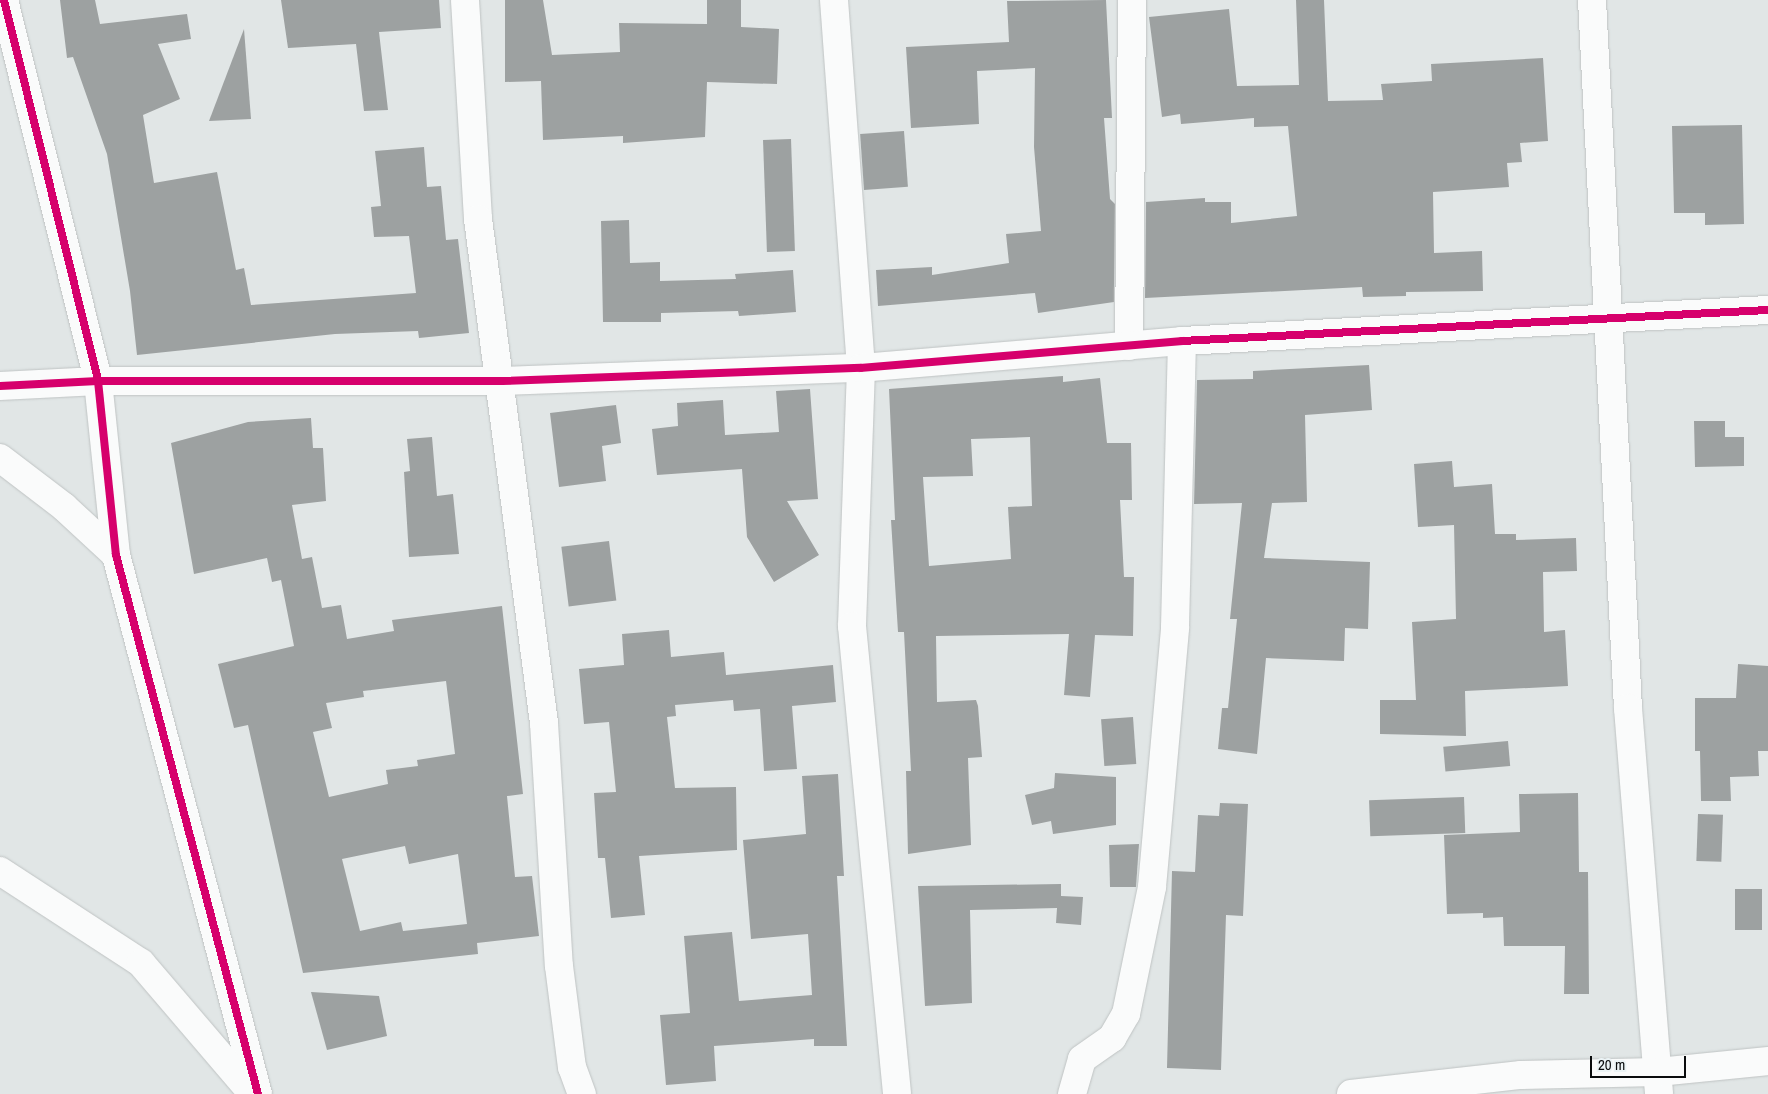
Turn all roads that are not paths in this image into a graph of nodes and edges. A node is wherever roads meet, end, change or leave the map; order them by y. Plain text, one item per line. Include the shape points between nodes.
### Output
1 (4, 0) edge
2 (466, 0) edge
3 (834, 0) edge
4 (1132, 0) edge
5 (1592, 0) edge
6 (1768, 310) edge
7 (1607, 318) junction
8 (1182, 341) junction
9 (1129, 346) junction
10 (861, 368) junction
11 (98, 381) junction
12 (502, 381) junction
13 (0, 386) edge
14 (0, 458) edge
15 (116, 555) junction
16 (0, 871) edge
17 (1768, 1061) edge
18 (1658, 1083) edge
19 (253, 1094) edge
20 (258, 1094) edge
21 (582, 1094) edge
22 (897, 1094) edge
23 (1072, 1094) edge
24 (1351, 1094) edge

1 - 11 street
2 - 12 street via 478,220
3 - 10 street
4 - 9 street
5 - 7 street
6 - 7 street
7 - 8 street
7 - 18 street via 1628,708
8 - 9 street
8 - 23 street via 1175,627 1152,887 1126,1014 1112,1038 1082,1059
9 - 10 street
10 - 12 street
10 - 22 street via 852,626
11 - 12 street
11 - 13 street
11 - 15 street
12 - 21 street via 544,723 559,966 572,1067
14 - 15 street via 64,507
15 - 20 street
16 - 19 street via 141,963
17 - 18 street
18 - 24 street via 1521,1075

